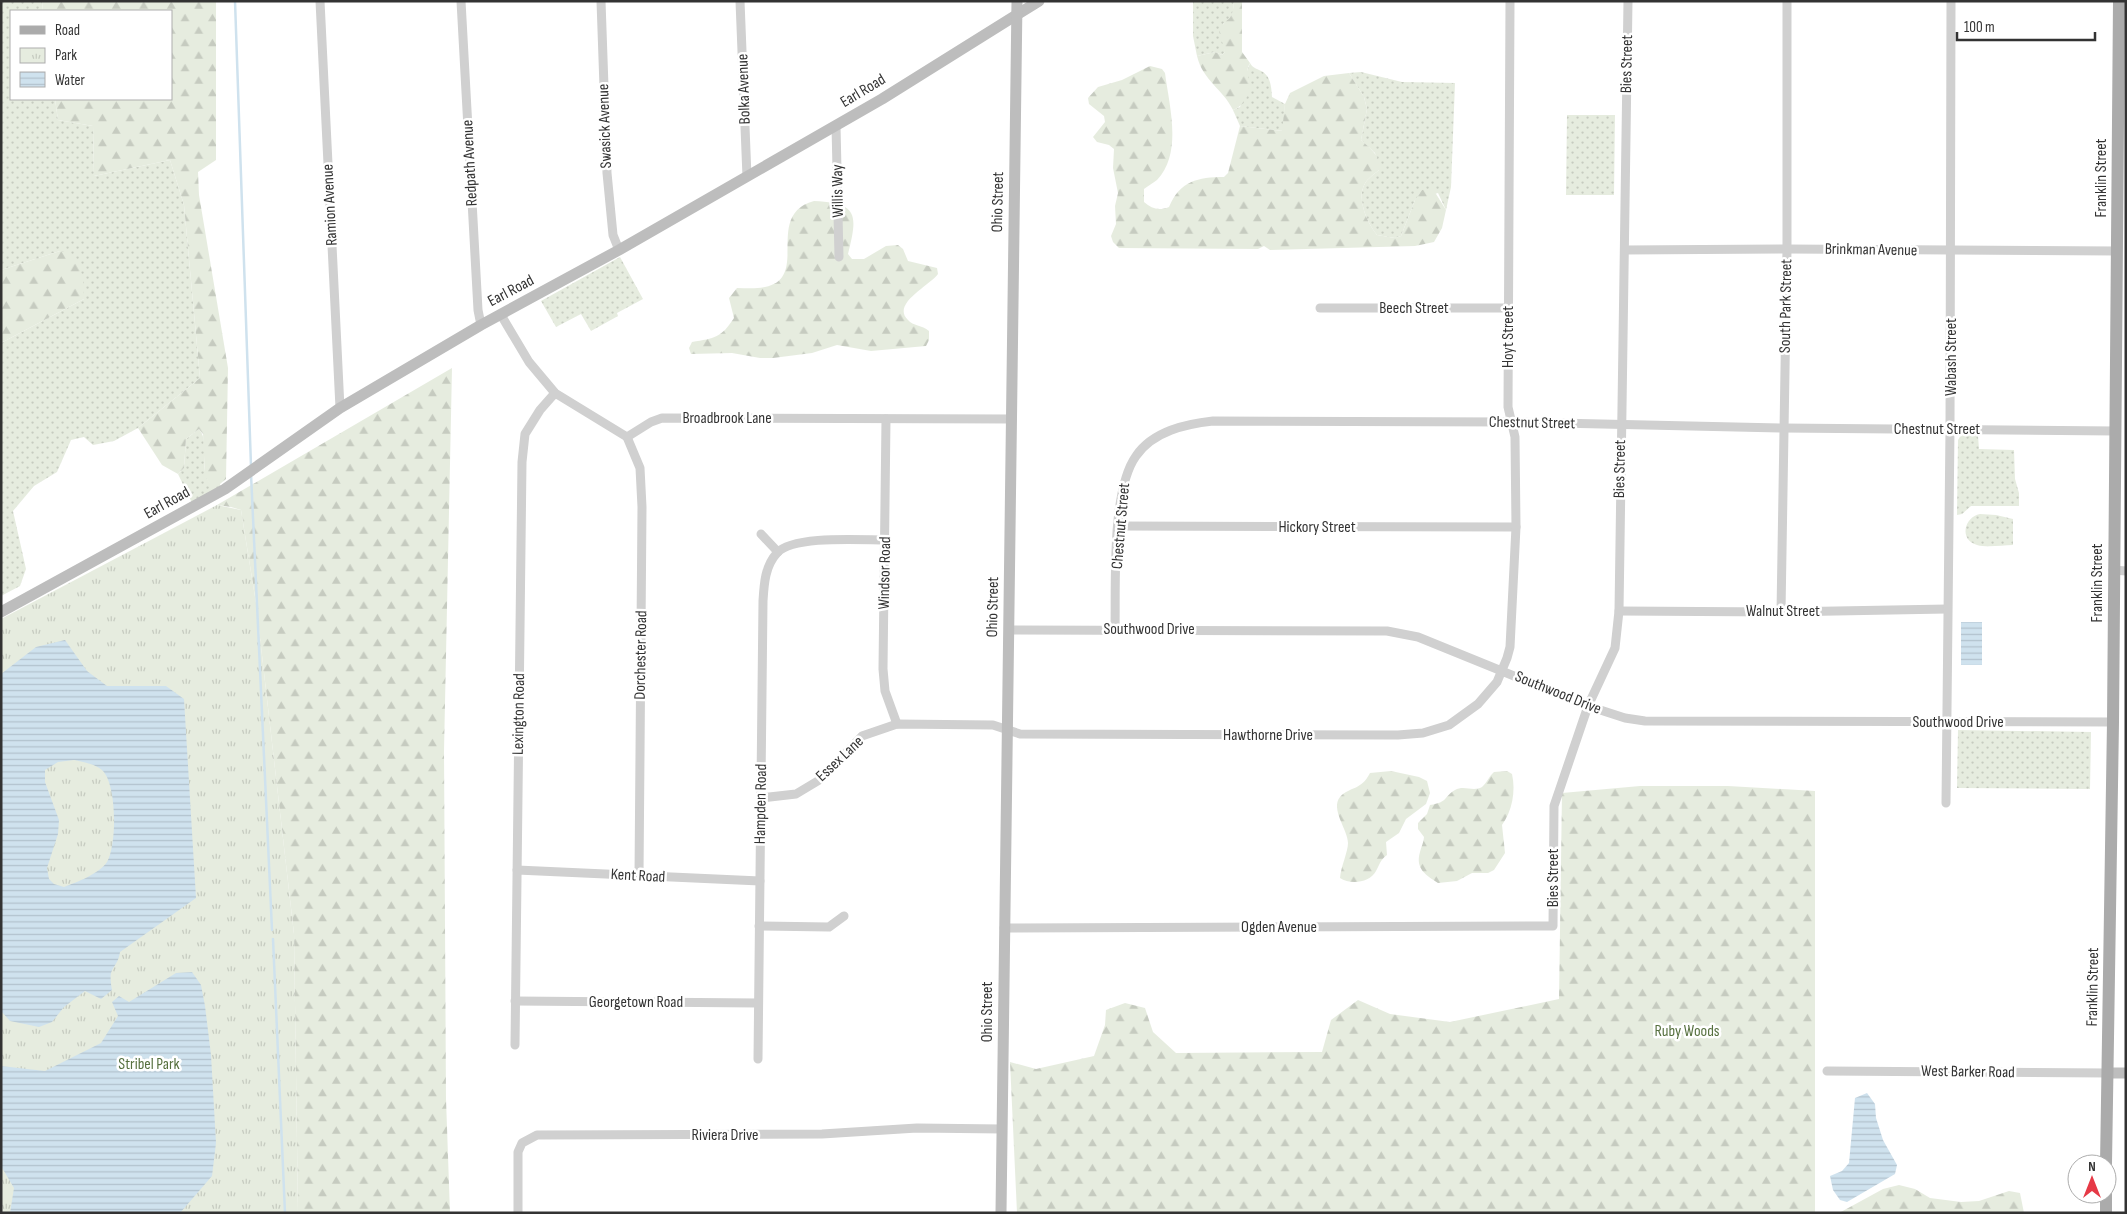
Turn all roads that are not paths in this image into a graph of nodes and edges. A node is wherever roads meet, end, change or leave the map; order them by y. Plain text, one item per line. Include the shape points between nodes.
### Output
1 (320, 1) edge
2 (462, 1) edge
3 (601, 1) edge
4 (740, 1) edge
5 (1017, 1) edge
6 (1039, 1) edge
7 (1510, 1) edge
8 (1628, 1) edge
9 (1787, 1) edge
10 (1951, 1) edge
11 (2118, 1) edge
12 (1016, 16) junction
13 (836, 126) junction
14 (747, 177) junction
15 (1787, 249) junction
16 (619, 250) junction
17 (1625, 250) junction
18 (1951, 251) junction
19 (2117, 252) junction
20 (839, 257) dead end
21 (1320, 308) dead end
22 (1508, 308) junction
23 (501, 316) junction
24 (482, 325) junction
25 (556, 393) junction
26 (340, 408) junction
27 (886, 419) junction
28 (1011, 420) junction
29 (1511, 422) junction
30 (1621, 425) junction
31 (1783, 428) junction
32 (1950, 429) junction
33 (2115, 431) junction
34 (627, 437) junction
35 (1118, 526) junction
36 (1516, 527) junction
37 (761, 534) dead end
38 (886, 540) junction
39 (778, 552) junction
40 (2120, 570) edge
41 (1947, 608) junction
42 (1619, 611) junction
43 (1, 612) edge
44 (1782, 612) junction
45 (1115, 629) junction
46 (1009, 630) junction
47 (1502, 670) junction
48 (1588, 706) junction
49 (1948, 722) junction
50 (2113, 722) junction
51 (897, 724) junction
52 (1008, 730) junction
53 (761, 798) junction
54 (1946, 804) dead end
55 (517, 870) junction
56 (639, 876) junction
57 (760, 881) junction
58 (844, 916) dead end
59 (759, 926) junction
60 (1553, 926) joint
61 (1004, 928) junction
62 (515, 1002) junction
63 (758, 1003) junction
64 (515, 1045) dead end
65 (758, 1059) dead end
66 (1827, 1071) dead end
67 (2108, 1073) junction
68 (2126, 1073) edge
69 (1002, 1129) junction
70 (2106, 1154) edge
71 (518, 1213) edge
72 (1001, 1213) edge

1 - 26 street, Ramion Avenue
2 - 24 street, Redpath Avenue via 478,310
3 - 16 street, Swasick Avenue via 607,173 613,235
4 - 14 street, Bolka Avenue
5 - 12 street, Ohio Street
6 - 12 street, Earl Road
7 - 22 street, Hoyt Street
8 - 17 street, Bies Street
9 - 15 street, South Park Street
10 - 18 street, Wabash Street
11 - 19 main road, Franklin Street
12 - 13 street, Earl Road
12 - 28 street, Ohio Street
13 - 14 street, Earl Road
13 - 20 street, Willis Way
14 - 16 street, Earl Road
15 - 17 street, Brinkman Avenue
15 - 18 street, Brinkman Avenue
15 - 31 street, South Park Street
16 - 23 street, Earl Road
17 - 30 street, Bies Street
18 - 19 street, Brinkman Avenue
18 - 32 street, Wabash Street
19 - 33 main road, Franklin Street
21 - 22 street, Beech Street
22 - 29 street, Hoyt Street via 1508,408
23 - 24 street, Earl Road
23 - 25 street via 529,362
24 - 26 street, Earl Road
25 - 34 street
25 - 55 street, Lexington Road via 540,410 525,434 522,462
26 - 43 street, Earl Road via 225,489
27 - 28 street, Broadbrook Lane
27 - 34 street, Broadbrook Lane via 662,418
27 - 38 street, Windsor Road
28 - 46 street, Ohio Street
29 - 30 street, Chestnut Street
29 - 35 street, Chestnut Street via 1214,421 1190,424 1161,434 1136,455 1122,488
29 - 36 street, Hoyt Street
30 - 31 street, Chestnut Street
30 - 42 street, Bies Street
31 - 32 street, Chestnut Street
31 - 44 street, South Park Street
32 - 33 street, Chestnut Street
32 - 41 street, Wabash Street
33 - 40 main road, Franklin Street
34 - 56 street, Dorchester Road via 640,468 642,507
35 - 36 street, Hickory Street
35 - 45 street, Chestnut Street
36 - 47 street, Hoyt Street via 1510,647
37 - 39 street
38 - 39 street via 815,540
38 - 51 street, Windsor Road via 883,669 885,691
39 - 53 street, Hampden Road via 764,583
40 - 50 main road, Franklin Street
41 - 44 street, Walnut Street
41 - 49 street, Wabash Street
42 - 44 street, Walnut Street
42 - 48 street, Bies Street via 1615,648
45 - 46 street, Southwood Drive
45 - 47 street, Southwood Drive via 1387,631 1418,637
46 - 52 street, Ohio Street
47 - 48 street, Southwood Drive
47 - 52 street, Hawthorne Drive via 1497,682 1478,704 1449,726 1423,733 1020,734
48 - 49 street, Southwood Drive via 1645,721
48 - 60 street, Bies Street via 1554,806
49 - 50 street, Southwood Drive
49 - 54 street, Wabash Street
50 - 67 main road, Franklin Street
51 - 52 street, Essex Lane via 993,725
51 - 53 street, Essex Lane via 862,736 821,779 796,794
52 - 61 street, Ohio Street
53 - 57 street, Hampden Road
55 - 56 street, Kent Road
55 - 62 street, Lexington Road
56 - 57 street, Kent Road
57 - 59 street, Hampden Road
58 - 59 street via 829,927
59 - 63 street, Hampden Road
60 - 61 street, Ogden Avenue
61 - 69 street, Ohio Street
62 - 63 street, Georgetown Road
62 - 64 street, Lexington Road
63 - 65 street, Hampden Road
66 - 67 street, West Barker Road
67 - 68 street
67 - 70 main road, Franklin Street
69 - 71 street, Riviera Drive via 917,1128 822,1134 536,1135 522,1143 518,1152
69 - 72 street, Ohio Street

